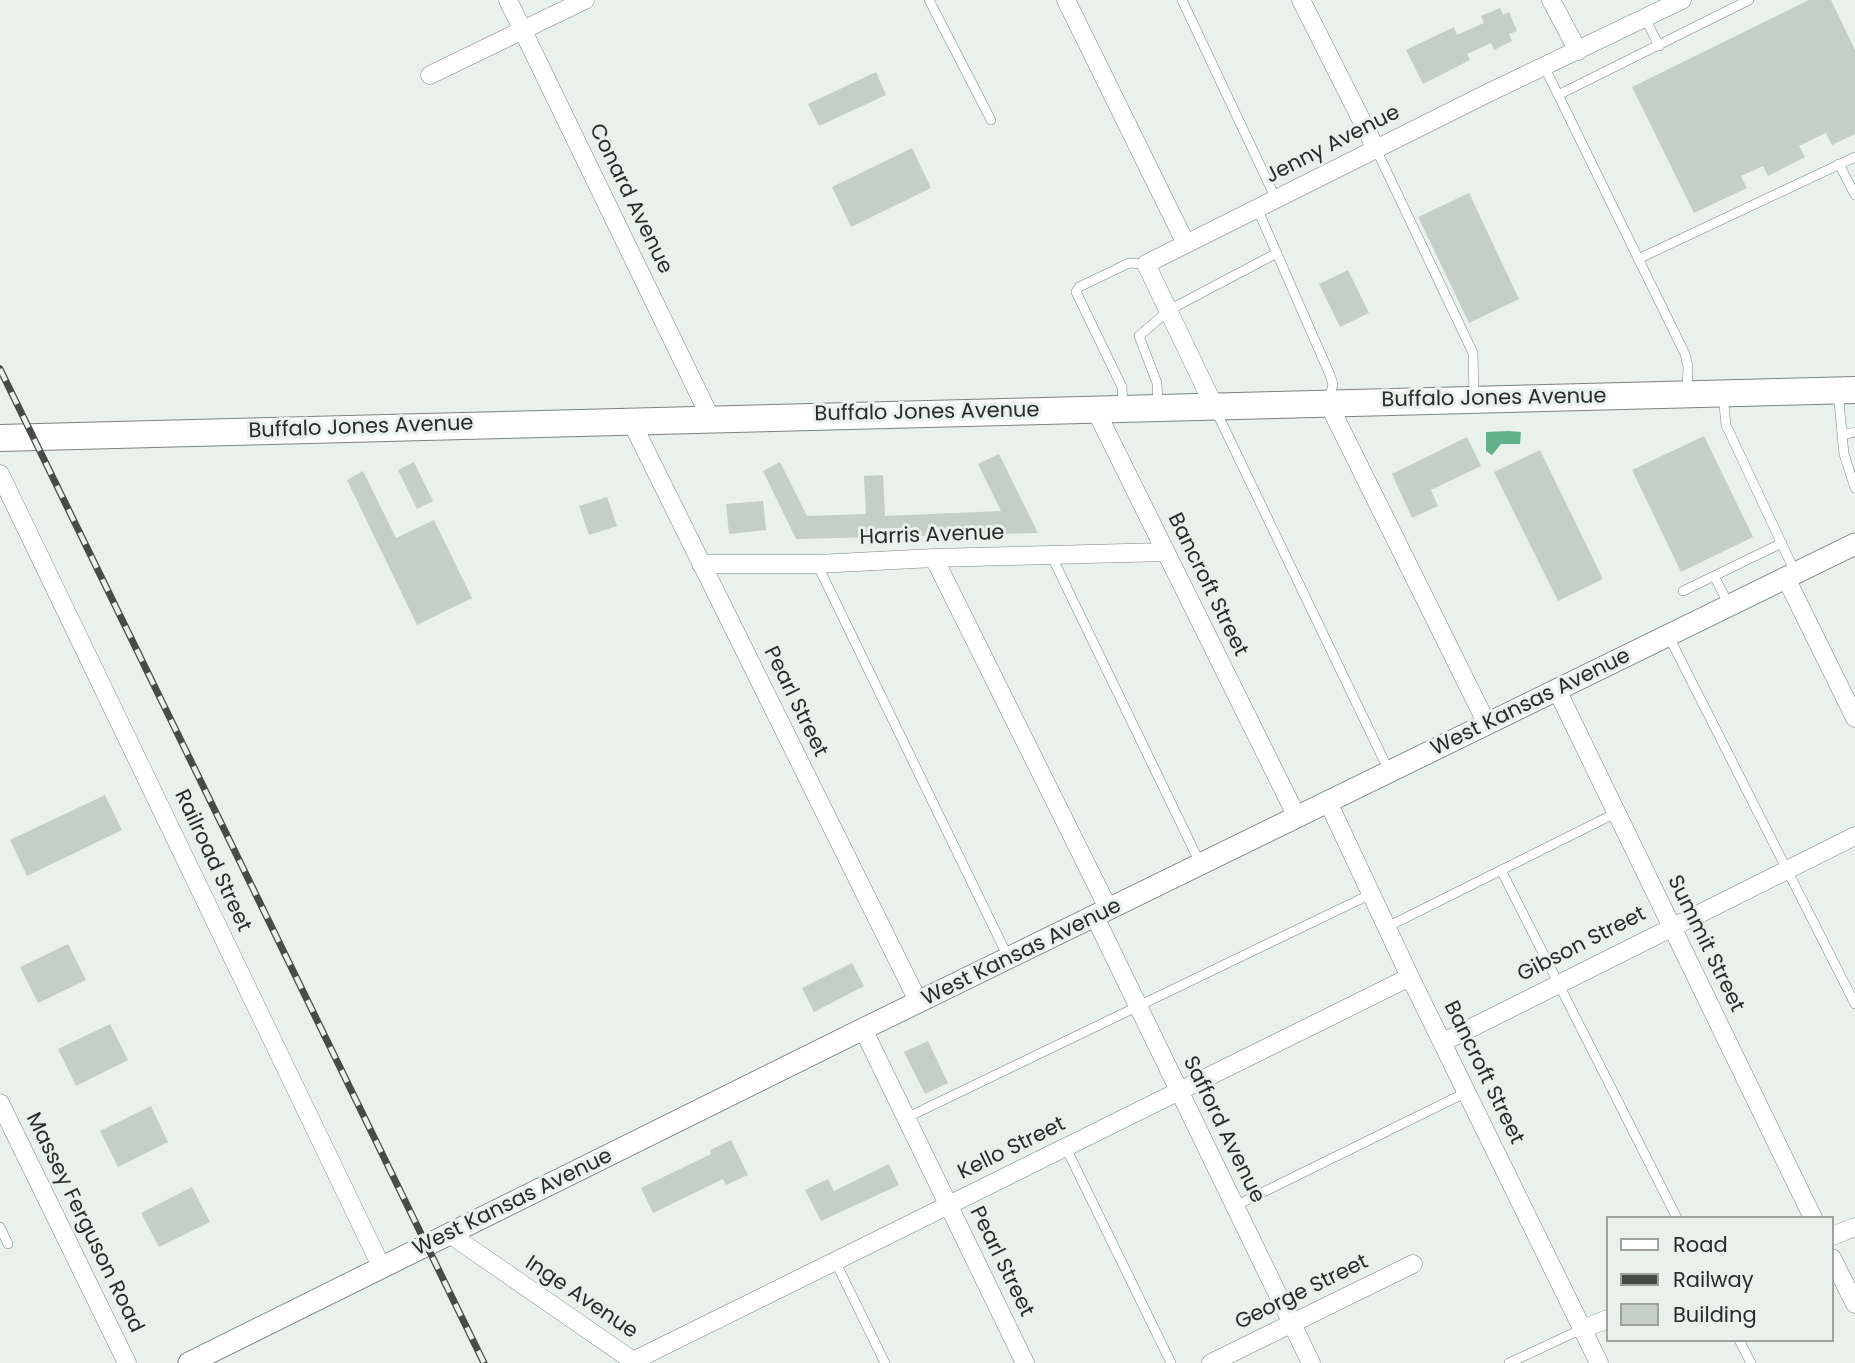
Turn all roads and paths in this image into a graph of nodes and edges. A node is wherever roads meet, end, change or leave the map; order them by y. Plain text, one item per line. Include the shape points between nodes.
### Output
1 (508, 0) edge
2 (585, 0) edge
3 (929, 0) edge
4 (1066, 0) edge
5 (1182, 0) edge
6 (1301, 0) edge
7 (1551, 0) edge
8 (1682, 0) edge
9 (1749, 0) edge
10 (1645, 18) junction
11 (523, 30) junction
12 (1659, 46) junction
13 (1578, 51) junction
14 (1544, 66) junction
15 (430, 75) dead end
16 (1559, 95) junction
17 (991, 120) dead end
18 (1376, 149) junction
19 (1855, 157) edge
20 (1839, 164) junction
21 (1855, 195) edge
22 (1276, 199) junction
23 (1257, 208) junction
24 (1186, 244) junction
25 (1277, 253) junction
26 (1638, 259) junction
27 (1146, 264) junction
28 (1169, 310) junction
29 (1846, 390) edge
30 (1723, 393) junction
31 (1687, 394) junction
32 (1474, 400) junction
33 (1328, 403) junction
34 (1214, 406) junction
35 (1158, 408) junction
36 (1123, 409) junction
37 (1095, 410) junction
38 (711, 419) junction
39 (631, 421) junction
40 (1855, 432) edge
41 (1842, 435) junction
42 (0, 438) edge
43 (0, 474) edge
44 (1855, 488) edge
45 (1782, 543) junction
46 (1855, 544) edge
47 (1165, 552) junction
48 (1051, 555) junction
49 (934, 558) junction
50 (701, 564) junction
51 (817, 564) junction
52 (1791, 575) junction
53 (1714, 576) junction
54 (1683, 591) dead end
55 (1729, 605) junction
56 (1668, 635) junction
57 (1557, 690) junction
58 (1855, 718) edge
59 (1487, 724) junction
60 (1389, 772) junction
61 (1328, 802) junction
62 (1616, 813) junction
63 (1297, 817) junction
64 (1855, 835) edge
65 (1201, 865) junction
66 (1787, 869) junction
67 (1501, 870) junction
68 (1371, 894) junction
69 (1102, 914) junction
70 (1671, 926) junction
71 (1387, 927) junction
72 (1009, 959) junction
73 (1410, 977) junction
74 (1558, 983) junction
75 (919, 1003) junction
76 (1855, 1004) edge
77 (1138, 1006) junction
78 (863, 1029) junction
79 (1443, 1042) junction
80 (1180, 1092) junction
81 (1467, 1093) junction
82 (0, 1103) edge
83 (906, 1118) junction
84 (1066, 1148) junction
85 (948, 1205) junction
86 (1235, 1206) junction
87 (1676, 1216) edge
88 (1812, 1216) edge
89 (0, 1227) edge
90 (1855, 1227) edge
91 (450, 1235) junction
92 (1834, 1235) edge
93 (8, 1244) dead end
94 (835, 1261) junction
95 (1834, 1262) edge
96 (1413, 1264) dead end
97 (382, 1268) junction
98 (1855, 1304) edge
99 (1606, 1320) edge
100 (1291, 1323) junction
101 (1582, 1329) junction
102 (1740, 1342) edge
103 (634, 1362) edge
104 (127, 1363) edge
105 (189, 1363) edge
106 (885, 1363) edge
107 (1026, 1363) edge
108 (1171, 1363) edge
109 (1211, 1363) edge
110 (1311, 1363) edge
111 (1509, 1363) edge
112 (1599, 1363) edge
113 (1751, 1363) edge

1 - 11 street, Conard Avenue
2 - 11 street
3 - 17 lane
4 - 24 street
5 - 22 lane
6 - 18 street
7 - 13 street
8 - 10 street, Jenny Avenue
9 - 12 lane
10 - 12 lane
10 - 13 street, Jenny Avenue
11 - 15 street
11 - 38 street, Conard Avenue
12 - 16 lane
13 - 14 street, Jenny Avenue
14 - 16 lane
14 - 18 street, Jenny Avenue
16 - 26 lane
18 - 22 street, Jenny Avenue
18 - 32 lane via 1473,353
19 - 20 lane
20 - 21 lane
20 - 26 lane
22 - 23 street, Jenny Avenue
23 - 24 street, Jenny Avenue
23 - 25 lane
24 - 27 street, Jenny Avenue
25 - 28 lane
25 - 33 lane via 1330,375 1333,384
26 - 31 lane via 1685,354
27 - 28 street
27 - 36 lane via 1129,263 1076,292 1122,387
28 - 34 street
28 - 35 lane via 1139,336 1157,383
29 - 30 main road, Buffalo Jones Avenue
29 - 41 lane
30 - 31 main road, Buffalo Jones Avenue
30 - 45 lane via 1726,425
31 - 32 main road, Buffalo Jones Avenue
32 - 33 main road, Buffalo Jones Avenue
33 - 34 main road, Buffalo Jones Avenue
33 - 59 street
34 - 35 main road, Buffalo Jones Avenue
34 - 60 lane
35 - 36 main road, Buffalo Jones Avenue
36 - 37 main road, Buffalo Jones Avenue
37 - 38 main road, Buffalo Jones Avenue
37 - 47 street, Bancroft Street
38 - 39 main road, Buffalo Jones Avenue
39 - 42 main road, Buffalo Jones Avenue
39 - 50 street, Pearl Street
40 - 41 lane
41 - 44 lane
43 - 97 street, Railroad Street
45 - 52 lane
45 - 53 lane
46 - 52 street, West Kansas Avenue
47 - 48 street, Harris Avenue
47 - 63 street, Bancroft Street
48 - 49 street, Harris Avenue
48 - 65 lane
49 - 51 street, Harris Avenue
49 - 69 street, Safford Avenue
50 - 51 street, Harris Avenue
50 - 75 street, Pearl Street
51 - 72 lane
52 - 55 street, West Kansas Avenue
52 - 58 street
53 - 54 lane
53 - 55 lane
55 - 56 street, West Kansas Avenue
56 - 57 street, West Kansas Avenue
56 - 66 lane
57 - 59 street, West Kansas Avenue
57 - 62 street, Summit Street
59 - 60 street, West Kansas Avenue
60 - 61 street, West Kansas Avenue
61 - 63 street, West Kansas Avenue
61 - 68 street, Bancroft Street
62 - 67 lane
62 - 70 street, Summit Street
63 - 65 street, West Kansas Avenue
64 - 66 street, Gibson Street
65 - 69 street, West Kansas Avenue
66 - 70 street, Gibson Street
66 - 76 lane
67 - 71 lane
67 - 74 lane
68 - 71 street, Bancroft Street
68 - 77 lane
69 - 72 street, West Kansas Avenue
69 - 77 street, Safford Avenue
70 - 74 street, Gibson Street
70 - 88 street, Summit Street
71 - 73 street, Bancroft Street
72 - 75 street, West Kansas Avenue
73 - 79 street, Bancroft Street
73 - 80 street, Kello Street
74 - 79 street, Gibson Street
74 - 87 lane
75 - 78 street, West Kansas Avenue
77 - 80 street, Safford Avenue
77 - 83 lane
78 - 83 street, Pearl Street
78 - 91 street, West Kansas Avenue
79 - 81 street, Bancroft Street
80 - 84 street, Kello Street
80 - 86 street, Safford Avenue
81 - 86 lane
81 - 101 street, Bancroft Street
82 - 104 street, Massey Ferguson Road
83 - 85 street, Pearl Street
84 - 85 street, Kello Street
84 - 108 lane
85 - 94 street, Kello Street
85 - 107 street, Pearl Street
86 - 100 street, Safford Avenue
89 - 93 lane
90 - 92 street
91 - 97 street, West Kansas Avenue
91 - 103 street, Inge Avenue
94 - 103 street, Kello Street
94 - 106 lane
95 - 98 street
96 - 100 street, George Street
97 - 105 street, West Kansas Avenue
99 - 101 street
100 - 109 street, George Street
100 - 110 street, Safford Avenue
101 - 111 lane
101 - 112 street, Bancroft Street
102 - 113 lane

